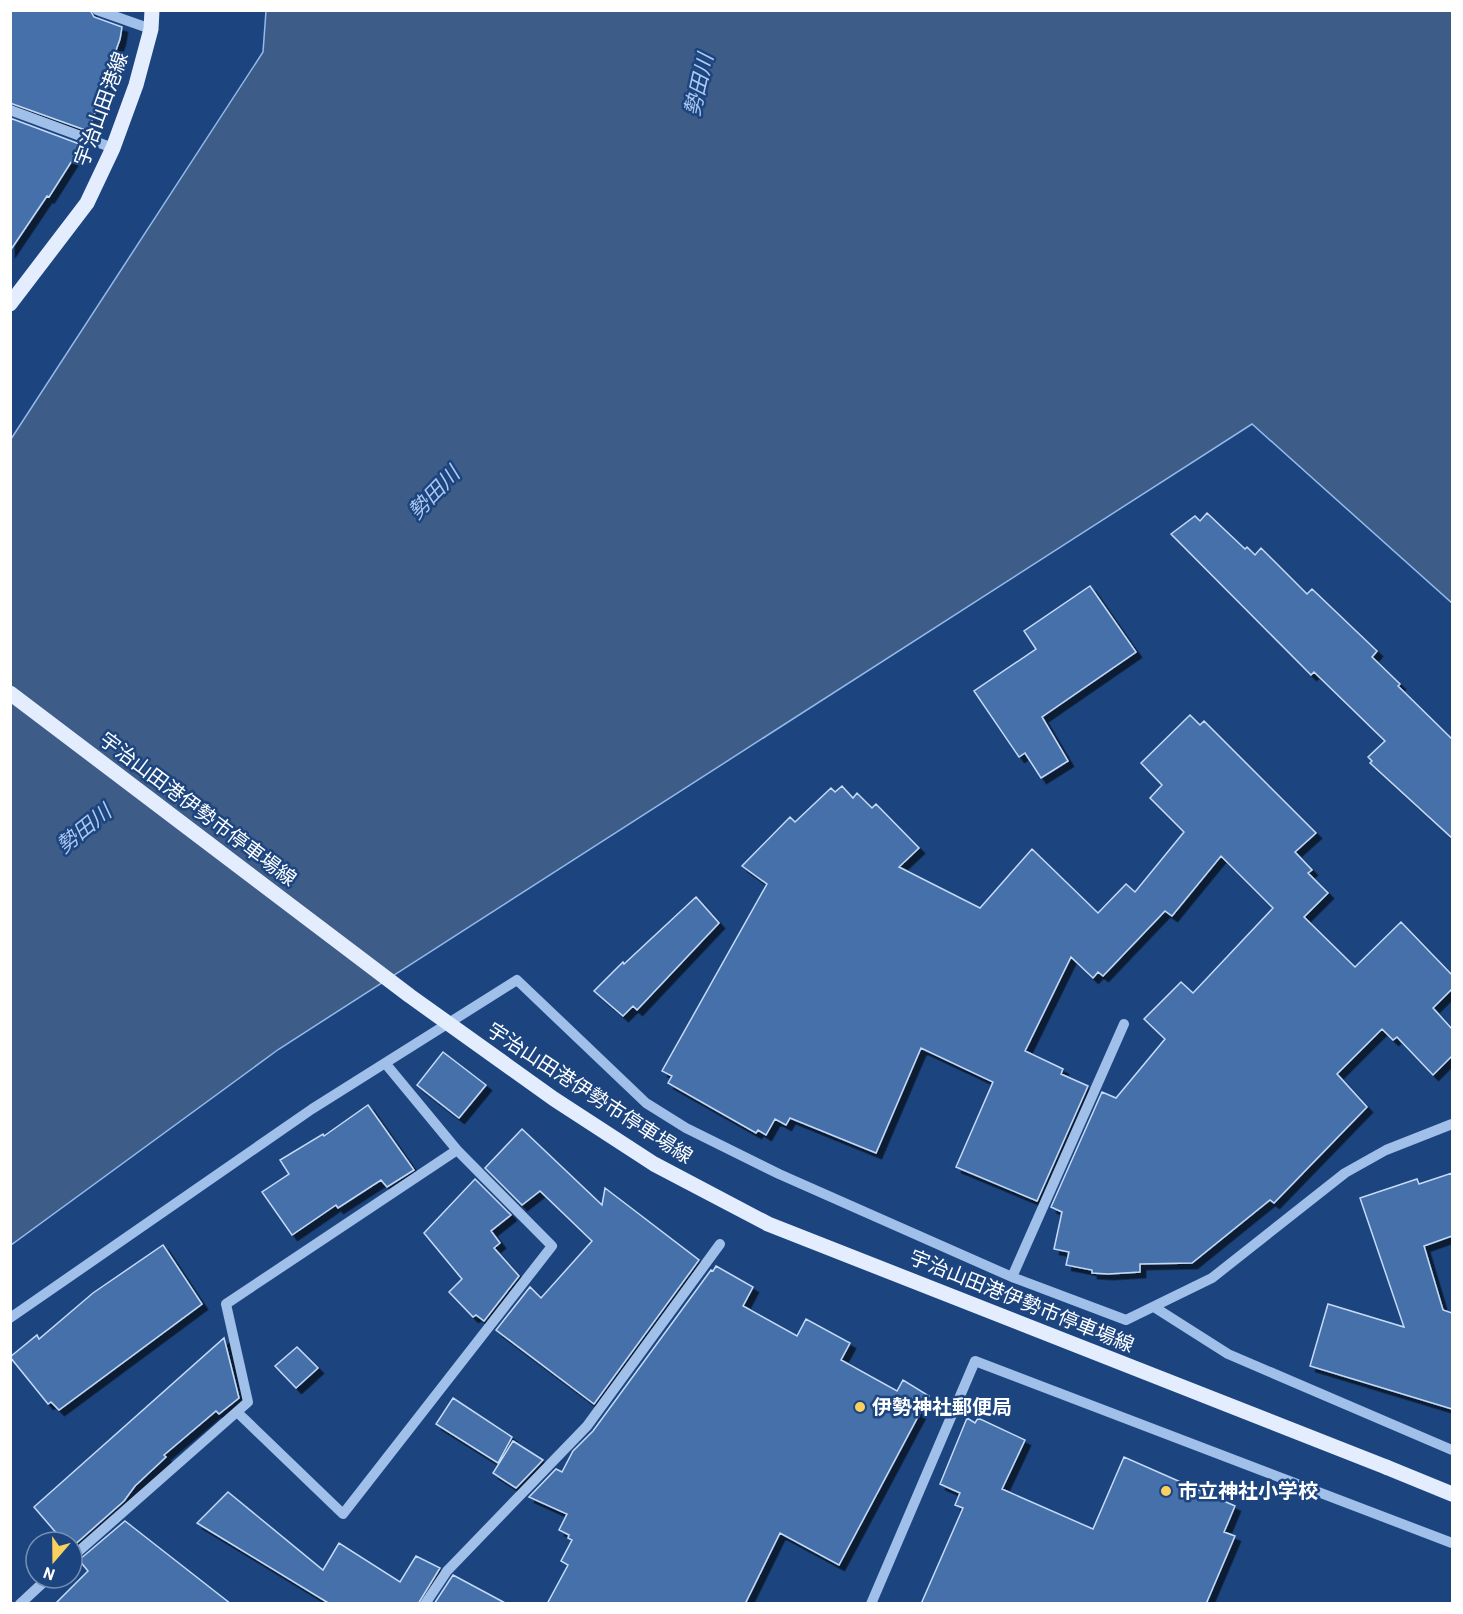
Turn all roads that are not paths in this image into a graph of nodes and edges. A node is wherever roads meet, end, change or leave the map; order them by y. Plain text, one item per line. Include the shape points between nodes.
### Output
1 (97, 10) edge
2 (152, 10) edge
3 (151, 29) junction
4 (10, 110) edge
5 (113, 148) junction
6 (10, 304) edge
7 (10, 693) edge
8 (1124, 1024) dead end
9 (385, 1063) junction
10 (1452, 1124) edge
11 (457, 1150) junction
12 (720, 1244) dead end
13 (1012, 1277) junction
14 (1154, 1307) junction
15 (10, 1318) edge
16 (237, 1412) junction
17 (1452, 1450) edge
18 (1452, 1494) edge
19 (1452, 1543) edge
20 (84, 1546) edge
21 (35, 1590) edge
22 (20, 1604) edge
23 (425, 1604) edge
24 (872, 1604) edge

1 - 3 street
2 - 3 main road, 宇治山田港線
3 - 5 main road, 宇治山田港線
4 - 5 street
5 - 6 main road, 宇治山田港線 via 87,203
7 - 18 main road, 宇治山田港伊勢市停車場線, bridge via 410,996 554,1099 654,1164 768,1224
8 - 13 street
9 - 11 street
9 - 13 street via 517,980 646,1103 686,1128 778,1174
9 - 15 street
10 - 14 street via 1386,1150 1346,1173 1212,1278
11 - 16 street via 226,1304 248,1402
11 - 16 street via 552,1246 343,1514
12 - 23 street via 587,1426 447,1571
13 - 14 street via 1126,1320
14 - 17 street via 1228,1354
16 - 20 street
19 - 24 street via 975,1361
21 - 22 street

